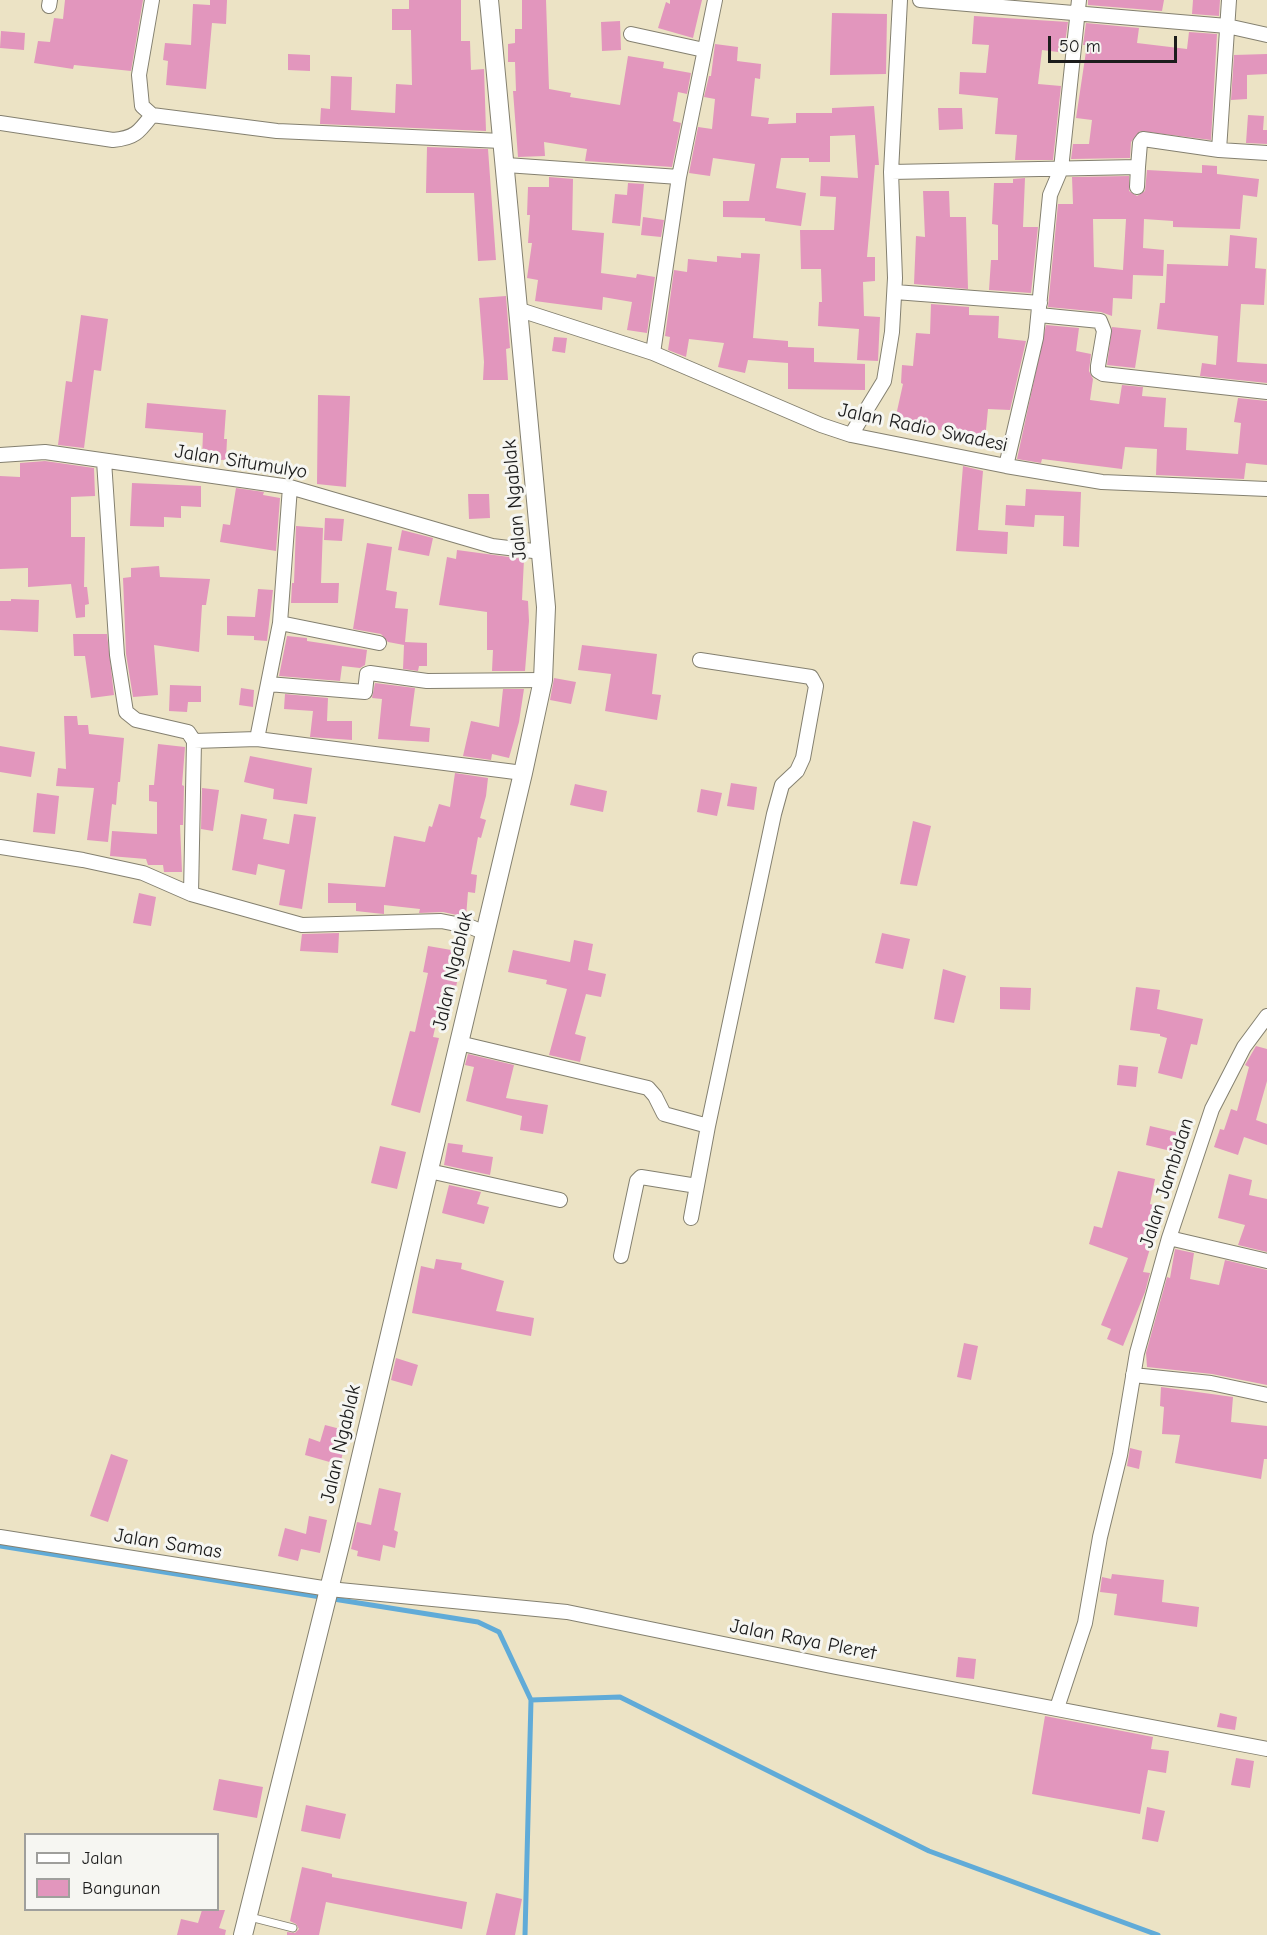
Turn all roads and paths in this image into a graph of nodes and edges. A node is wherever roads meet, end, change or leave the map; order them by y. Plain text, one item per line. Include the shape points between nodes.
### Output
1 (152, 0) edge
2 (489, 0) edge
3 (715, 0) edge
4 (900, 0) edge
5 (920, 0) edge
6 (1229, 0) edge
7 (1078, 6) edge
8 (1227, 26) junction
9 (631, 34) dead end
10 (1267, 35) edge
11 (704, 50) junction
12 (152, 115) junction
13 (0, 123) edge
14 (502, 141) junction
15 (1219, 150) junction
16 (1267, 153) edge
17 (506, 165) junction
18 (1138, 168) junction
19 (1061, 169) junction
20 (891, 172) junction
21 (679, 177) junction
22 (1137, 187) dead end
23 (895, 292) junction
24 (1039, 309) junction
25 (520, 310) junction
26 (653, 353) junction
27 (1267, 392) edge
28 (851, 435) junction
29 (0, 455) edge
30 (104, 461) junction
31 (1006, 466) junction
32 (290, 487) junction
33 (1267, 489) edge
34 (542, 552) junction
35 (280, 623) junction
36 (380, 644) dead end
37 (700, 660) dead end
38 (543, 680) junction
39 (268, 684) junction
40 (257, 739) junction
41 (194, 741) junction
42 (524, 773) junction
43 (0, 848) edge
44 (191, 894) junction
45 (485, 933) junction
46 (1267, 1016) edge
47 (459, 1042) junction
48 (708, 1126) junction
49 (429, 1171) junction
50 (697, 1186) junction
51 (560, 1200) dead end
52 (691, 1218) dead end
53 (1168, 1238) junction
54 (621, 1256) dead end
55 (1267, 1261) edge
56 (1133, 1375) junction
57 (1267, 1395) edge
58 (0, 1537) edge
59 (328, 1592) junction
60 (1057, 1708) junction
61 (1267, 1749) edge
62 (247, 1917) junction
63 (293, 1928) dead end
64 (243, 1935) edge

1 - 12 street via 139,75 142,106
2 - 14 street, Jalan Ngablak
3 - 11 street
4 - 20 street
5 - 7 street
6 - 8 street
7 - 8 street
7 - 19 street
8 - 10 street
8 - 15 street
9 - 11 street
11 - 21 street
12 - 13 street via 129,139 113,140
12 - 14 street via 277,131
14 - 17 street, Jalan Ngablak
15 - 16 street
15 - 18 street via 1141,140
17 - 21 street
17 - 25 street, Jalan Ngablak
18 - 19 street
18 - 22 street
19 - 20 street
19 - 24 street via 1050,195
20 - 23 street
21 - 26 street
23 - 24 street
23 - 28 street via 884,381
24 - 27 street via 1100,321 1104,331 1098,371 1103,374
24 - 31 street via 1032,359
25 - 26 street, Jalan Radio Swadesi
25 - 34 street, Jalan Ngablak
26 - 28 street, Jalan Radio Swadesi
28 - 31 street, Jalan Radio Swadesi
29 - 30 street, Jalan Situmulyo via 45,452
30 - 32 street, Jalan Situmulyo
30 - 41 street via 117,655 126,712 136,720 188,732
31 - 33 street, Jalan Radio Swadesi via 1126,484
32 - 34 street, Jalan Situmulyo via 492,546
32 - 35 street
34 - 38 street, Jalan Ngablak via 547,622
35 - 36 street
35 - 39 street
37 - 48 street via 811,677 816,686 803,758 797,771 782,785 774,814
38 - 39 street via 427,681 370,673 365,692
38 - 42 street, Jalan Ngablak
39 - 40 street
40 - 41 street
40 - 42 street
41 - 44 street
42 - 45 street, Jalan Ngablak
43 - 44 street via 143,873
44 - 45 street via 302,925 441,921
45 - 47 street, Jalan Ngablak
46 - 53 street, Jalan Jambidan via 1244,1047 1212,1109
47 - 48 street via 648,1088 664,1114
47 - 49 street, Jalan Ngablak
48 - 50 street
49 - 51 street
49 - 59 street, Jalan Ngablak
50 - 52 street
50 - 54 street via 641,1178 637,1181
53 - 55 street
53 - 56 street, Jalan Jambidan via 1144,1319
56 - 57 street via 1211,1383
56 - 60 street, Jalan Jambidan via 1085,1623
58 - 59 street, Jalan Samas
59 - 60 street, Jalan Raya Pleret via 567,1612
59 - 62 street, Jalan Ngablak
60 - 61 street, Jalan Raya Pleret
62 - 63 lane
62 - 64 street, Jalan Ngablak

